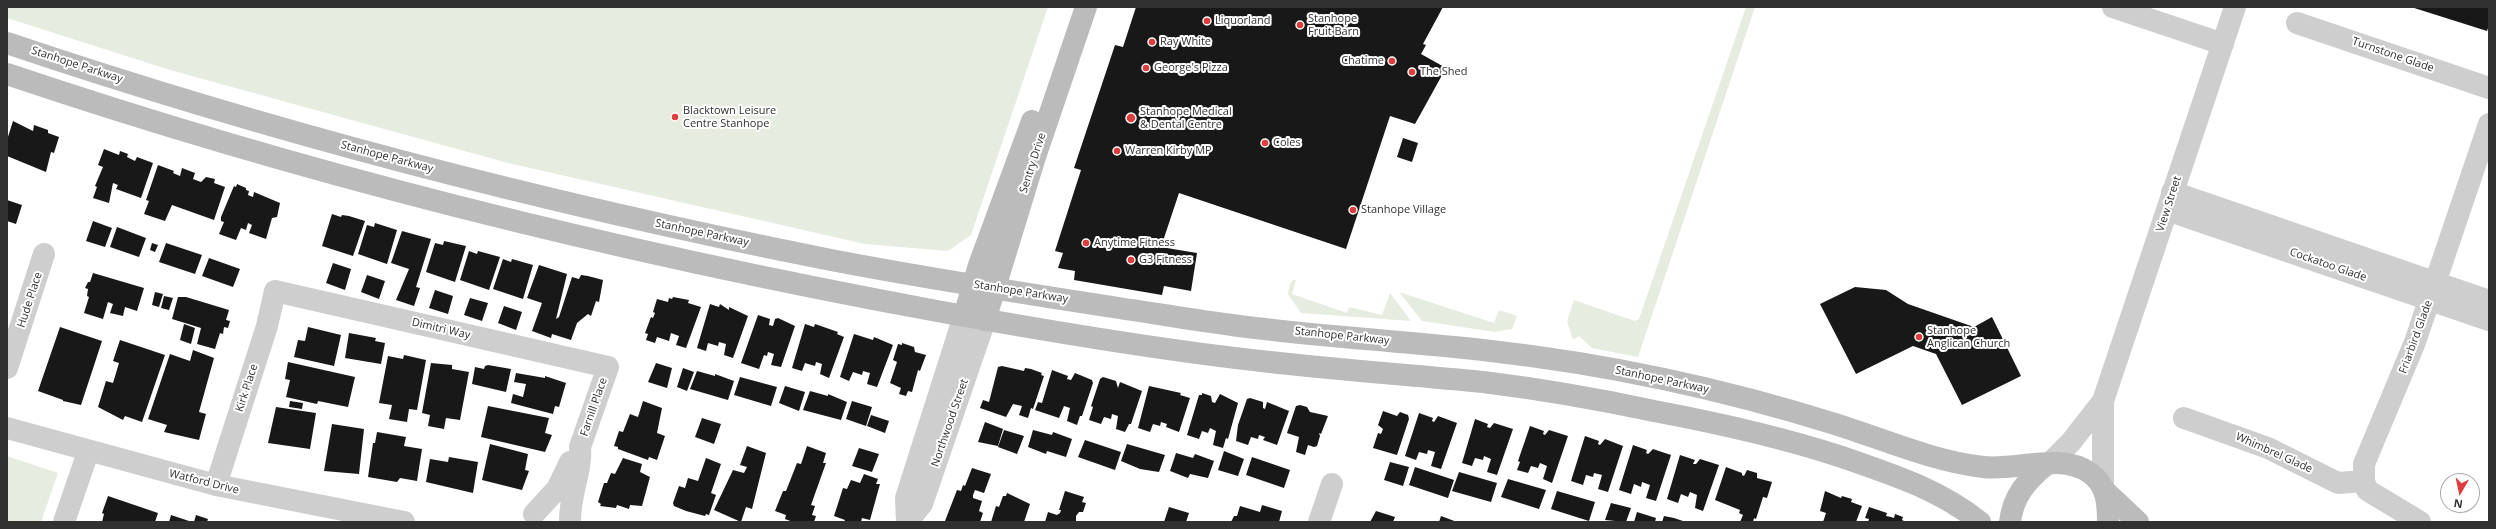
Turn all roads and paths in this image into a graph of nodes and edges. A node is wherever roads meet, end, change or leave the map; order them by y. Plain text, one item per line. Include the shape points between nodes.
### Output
1 (1072, 7) edge
2 (1086, 7) edge
3 (2112, 7) edge
4 (2235, 7) edge
5 (2297, 23) dead end
6 (7, 43) edge
7 (2223, 44) junction
8 (7, 74) edge
9 (2489, 88) edge
10 (2489, 124) edge
11 (2170, 201) junction
12 (44, 254) dead end
13 (984, 286) junction
14 (275, 291) joint
15 (2433, 291) junction
16 (2489, 301) edge
17 (974, 318) junction
18 (2489, 320) edge
19 (608, 367) joint
20 (7, 368) edge
21 (2103, 401) junction
22 (2184, 418) dead end
23 (7, 428) edge
24 (580, 447) junction
25 (88, 452) junction
26 (2048, 464) junction
27 (2364, 481) junction
28 (1332, 484) dead end
29 (216, 485) junction
30 (2104, 488) junction
31 (313, 514) edge
32 (526, 519) edge
33 (571, 521) edge
34 (64, 522) edge
35 (404, 522) edge
36 (907, 522) edge
37 (1319, 522) edge
38 (1980, 522) edge
39 (2010, 522) edge
40 (2108, 522) edge
41 (2138, 522) edge
42 (2420, 522) edge

1 - 13 main road, Sentry Drive via 1049,78 1013,171
2 - 13 main road, Sentry Drive
3 - 7 street
4 - 7 street, View Street
5 - 9 street, Turnstone Glade
6 - 13 main road, Stanhope Parkway via 232,113 367,152 505,187 821,258
7 - 11 street, View Street
8 - 17 main road via 224,142 522,222 702,264
10 - 15 street, Friarbird Glade
11 - 15 street, Cockatoo Glade
11 - 21 street, View Street
12 - 20 street, Hude Place
13 - 17 main road, Sentry Drive
13 - 26 main road, Stanhope Parkway via 1242,326 1493,351 1618,370 1756,400 1960,463 2010,469
14 - 19 street, Dimitri Way
14 - 29 street, Kirk Place
15 - 16 street, Cockatoo Glade
15 - 18 street, Cockatoo Glade
15 - 27 street, Friarbird Glade via 2405,369 2364,464
17 - 36 street, Northwood Street via 906,498
17 - 38 main road via 1183,352 1489,383 1608,401 1804,444 1906,478 1937,493
19 - 24 street, Farnill Place
21 - 26 street, View Street via 2071,442
21 - 30 street, View Street
22 - 27 street, Whimbrel Glade via 2268,448 2338,483
23 - 25 street, Watford Drive
24 - 32 street, Farnill Place via 572,456 557,489
24 - 33 street, Farnill Place via 581,460 572,488
25 - 29 street, Watford Drive
25 - 34 street
26 - 30 main road, Stanhope Parkway via 2060,463 2080,468 2089,472
26 - 39 main road via 2023,486 2014,502
27 - 42 street via 2367,490
28 - 37 street
29 - 31 street, Watford Drive
30 - 40 main road
30 - 41 main road
31 - 35 street, Watford Drive
32 - 33 street via 553,511

